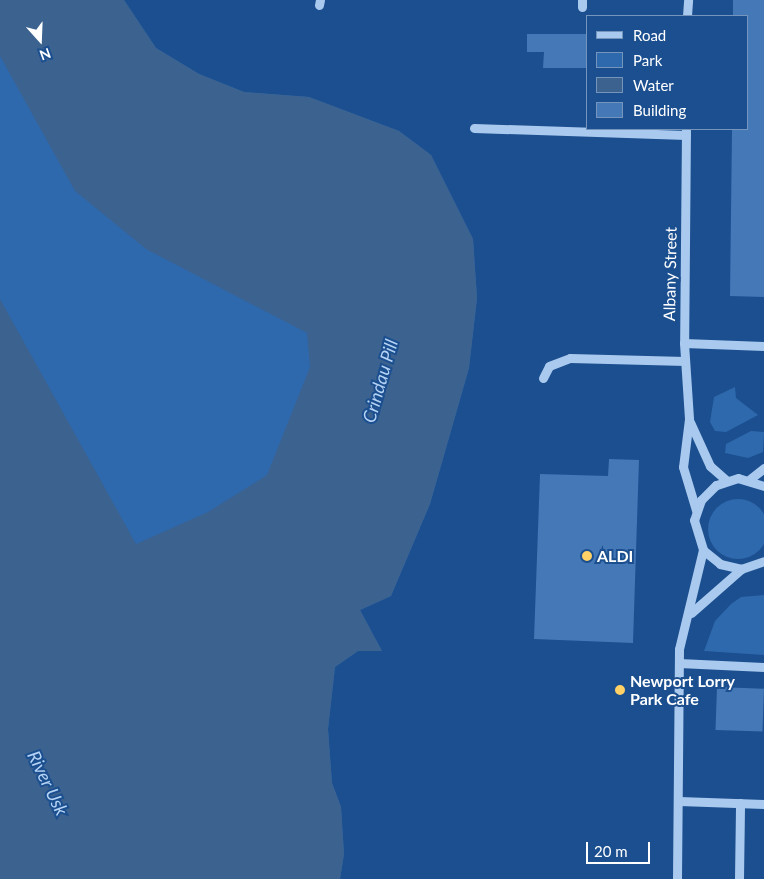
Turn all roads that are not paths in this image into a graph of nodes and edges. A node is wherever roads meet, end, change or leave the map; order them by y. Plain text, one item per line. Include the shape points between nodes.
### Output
1 (688, 0) edge
2 (687, 15) edge
3 (474, 128) dead end
4 (686, 132) edge
5 (684, 343) junction
6 (764, 346) edge
7 (685, 360) junction
8 (542, 378) dead end
9 (689, 419) junction
10 (764, 468) edge
11 (750, 479) junction
12 (726, 480) junction
13 (764, 486) edge
14 (696, 510) junction
15 (703, 550) junction
16 (762, 565) edge
17 (742, 569) junction
18 (691, 613) junction
19 (679, 663) junction
20 (764, 667) edge
21 (679, 801) junction
22 (740, 803) junction
23 (764, 804) edge
24 (677, 879) edge
25 (739, 879) edge

1 - 2 street
3 - 4 street
4 - 5 street, Albany Street
5 - 6 street
5 - 7 street, Albany Street
7 - 8 street via 570,358 549,366
7 - 9 street, Albany Street
9 - 12 street, Albany Street via 710,466
9 - 14 street, Albany Street via 683,467
10 - 11 street
11 - 12 street
11 - 13 street
12 - 14 street via 707,491
14 - 15 street, Albany Street via 695,531
15 - 17 street via 720,564
15 - 18 street
16 - 17 street
17 - 18 street
18 - 19 street
19 - 20 street
19 - 21 street
21 - 22 street
21 - 24 street
22 - 23 street
22 - 25 street

